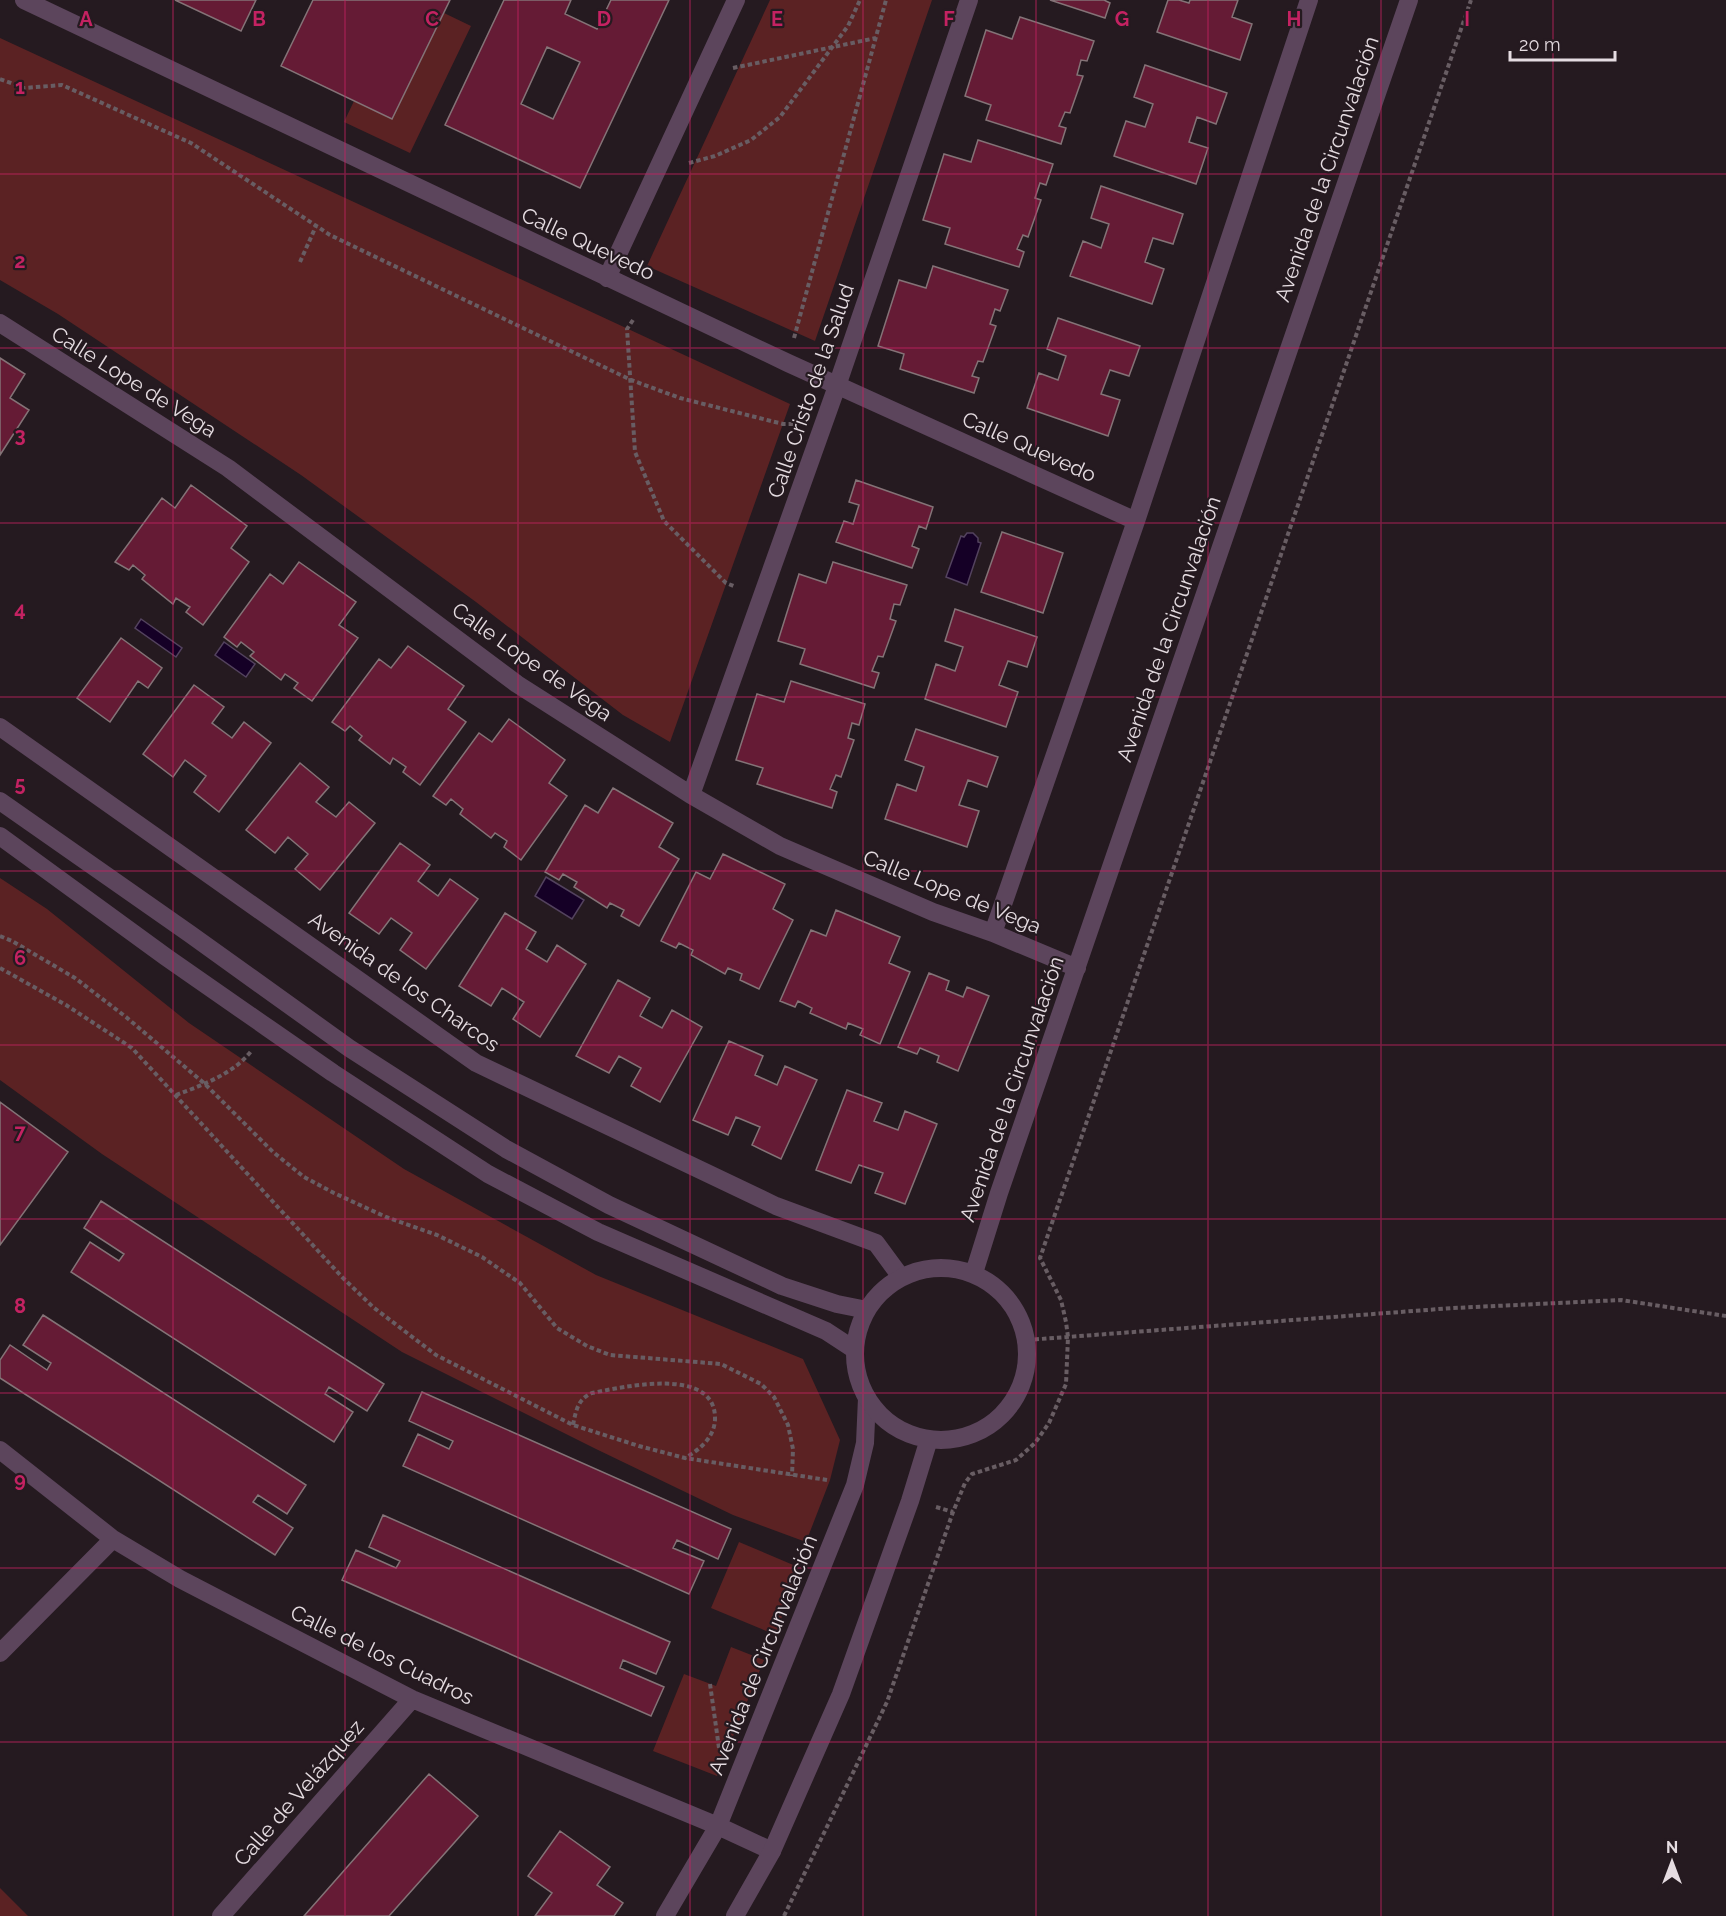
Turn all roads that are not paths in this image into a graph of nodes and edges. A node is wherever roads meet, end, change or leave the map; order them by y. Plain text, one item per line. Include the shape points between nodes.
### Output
1 (736, 0) edge
2 (969, 0) edge
3 (1309, 0) edge
4 (1409, 0) edge
5 (32, 2) edge
6 (607, 278) junction
7 (0, 323) edge
8 (837, 386) junction
9 (1136, 521) junction
10 (0, 727) edge
11 (691, 795) junction
12 (0, 801) edge
13 (0, 836) edge
14 (993, 933) junction
15 (1077, 968) junction
16 (974, 1273) junction
17 (901, 1277) junction
18 (867, 1310) junction
19 (855, 1350) junction
20 (867, 1398) junction
21 (929, 1439) junction
22 (0, 1450) edge
23 (113, 1539) junction
24 (0, 1653) edge
25 (412, 1699) junction
26 (718, 1826) junction
27 (772, 1851) junction
28 (220, 1916) edge
29 (665, 1916) edge
30 (735, 1916) edge

1 - 6 street
2 - 8 street, Calle Cristo de la Salud
3 - 9 street
4 - 15 street, Avenida de la Circunvalación
5 - 6 street, Calle Quevedo
6 - 8 street, Calle Quevedo
7 - 11 street, Calle Lope de Vega via 228,468 517,684
8 - 9 street, Calle Quevedo
8 - 11 street, Calle Cristo de la Salud
9 - 14 street
10 - 17 street, Avenida de los Charcos via 476,1063 776,1206 876,1243
11 - 14 street, Calle Lope de Vega via 780,846 933,912
12 - 18 street via 349,1048 506,1149 609,1205 782,1286
13 - 19 street via 268,1028 488,1174 598,1232 826,1331
14 - 15 street, Calle Lope de Vega
15 - 16 street, Avenida de la Circunvalación
16 - 17 street via 935,1268
16 - 21 street via 998,1288 1016,1310 1027,1340 1026,1371 1014,1400 996,1421 975,1433 947,1440
17 - 18 street via 882,1291
18 - 19 street via 858,1329
19 - 20 street via 857,1375
20 - 21 street via 883,1418 904,1432
20 - 26 street, Avenida de Circunvalación via 865,1443 855,1485
21 - 27 street via 841,1694
22 - 23 street, Calle de los Cuadros
23 - 24 street
23 - 25 street, Calle de los Cuadros via 180,1579
25 - 26 street, Calle de los Cuadros
25 - 28 street, Calle de Velázquez
26 - 27 street, Calle de los Cuadros
26 - 29 street, Avenida de Circunvalación
27 - 30 street

